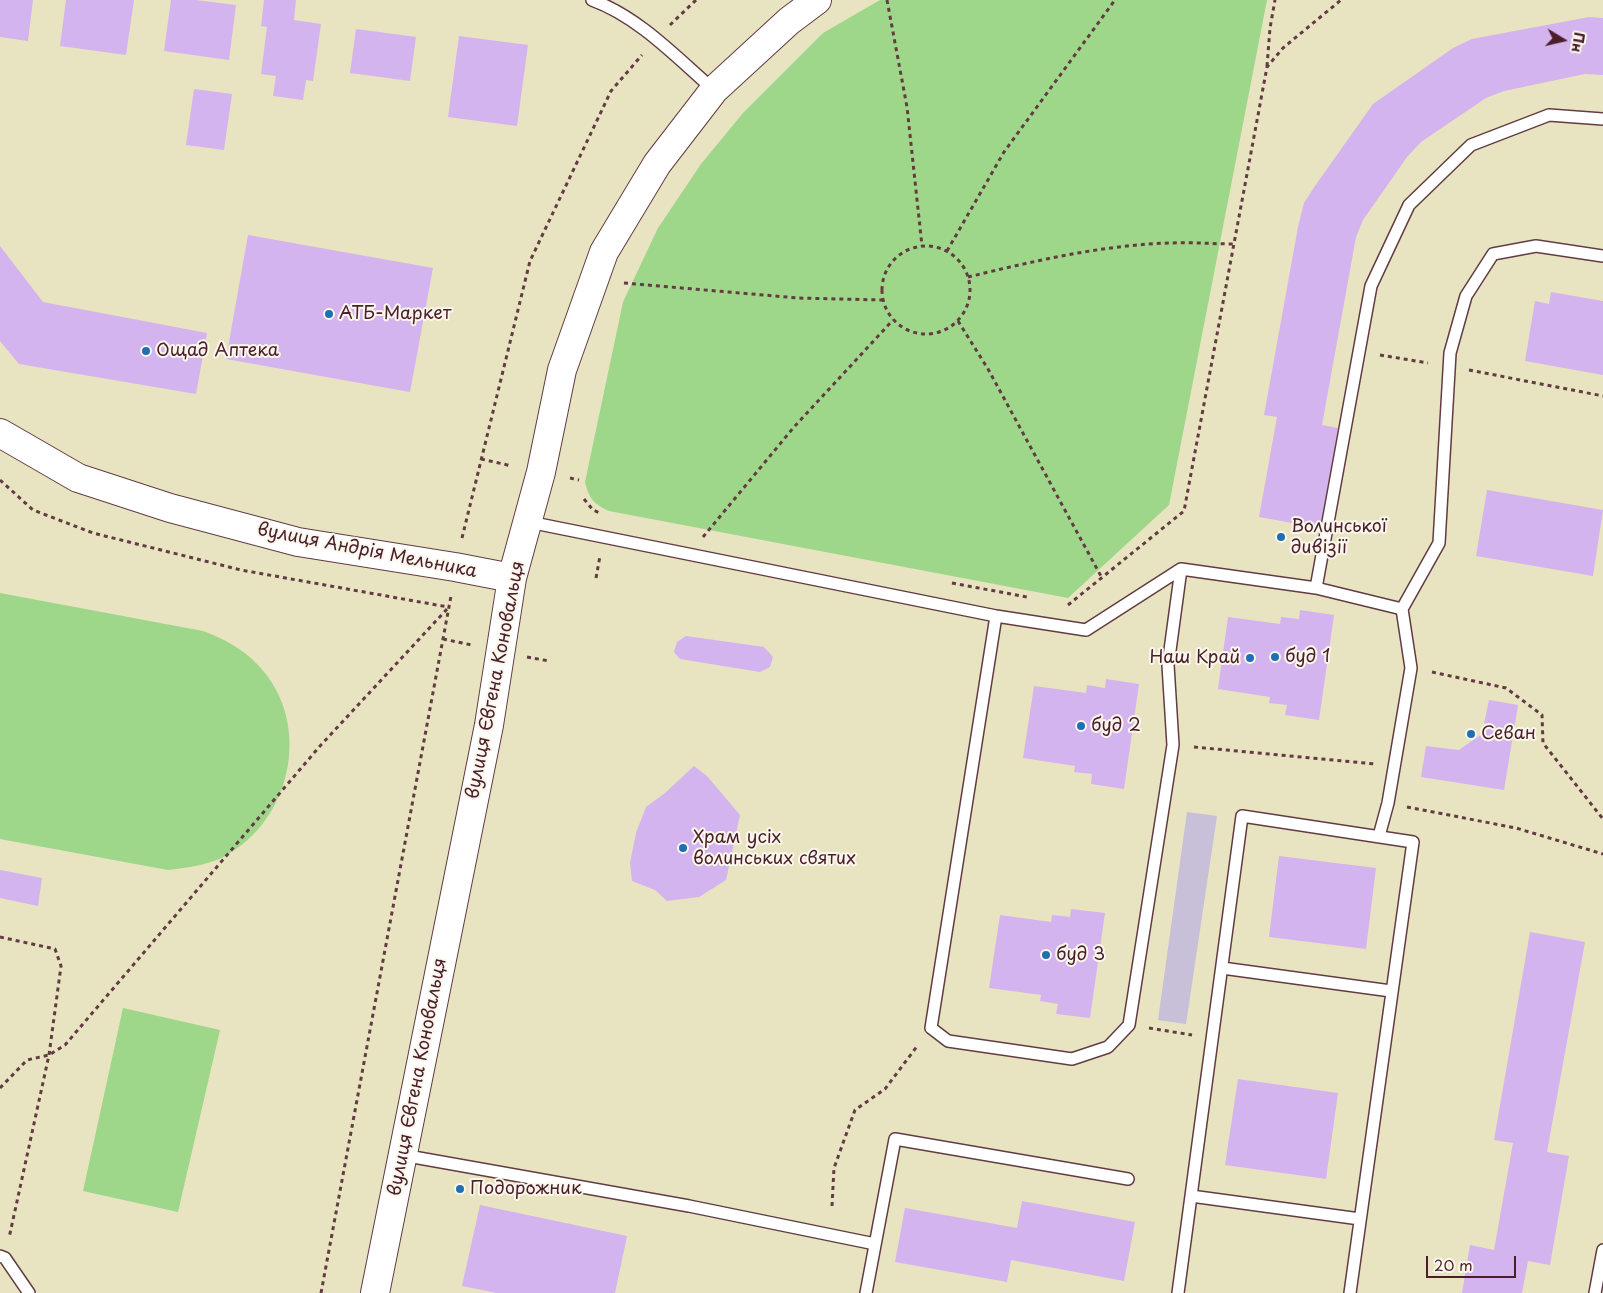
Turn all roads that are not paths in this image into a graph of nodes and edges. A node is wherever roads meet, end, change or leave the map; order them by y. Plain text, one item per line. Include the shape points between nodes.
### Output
1 (592, 0) edge
2 (817, 0) edge
3 (714, 90) junction
4 (1603, 119) edge
5 (1603, 256) edge
6 (0, 433) edge
7 (530, 522) junction
8 (1181, 569) junction
9 (512, 578) junction
10 (1316, 588) junction
11 (1402, 609) junction
12 (996, 616) junction
13 (1379, 836) junction
14 (1222, 968) junction
15 (1392, 991) junction
16 (402, 1155) junction
17 (1128, 1179) dead end
18 (1191, 1196) junction
19 (1360, 1219) junction
20 (875, 1244) junction
21 (1603, 1250) edge
22 (2, 1257) edge
23 (29, 1293) edge
24 (375, 1293) edge
25 (866, 1293) edge
26 (1178, 1293) edge
27 (1350, 1293) edge
28 (1595, 1293) edge

1 - 3 lane via 611,7 655,39
2 - 3 street, вулиця Євгена Коновальця via 789,21
3 - 7 street, вулиця Євгена Коновальця via 657,164 604,252 562,370
4 - 10 lane via 1549,115 1470,145 1409,205 1371,286
5 - 11 lane via 1536,246 1492,254 1466,296 1448,366 1439,543
6 - 9 street, вулиця Андрія Мельника via 78,478 170,508 298,542
7 - 9 street, вулиця Євгена Коновальця
7 - 12 lane
8 - 10 lane
8 - 12 lane via 1086,630
8 - 12 lane via 1168,665 1173,745 1130,1025 1108,1047 1072,1059 948,1041 931,1028
9 - 16 street, вулиця Євгена Коновальця via 489,725
10 - 11 lane
11 - 13 lane via 1411,668 1388,803
13 - 14 lane via 1242,816
13 - 15 lane via 1412,842
14 - 15 lane
14 - 18 lane
15 - 19 lane
16 - 20 lane via 689,1206
16 - 24 street, вулиця Євгена Коновальця
17 - 20 lane via 895,1139
18 - 19 lane
18 - 26 lane
19 - 27 lane
20 - 25 lane
21 - 28 lane
22 - 23 lane

